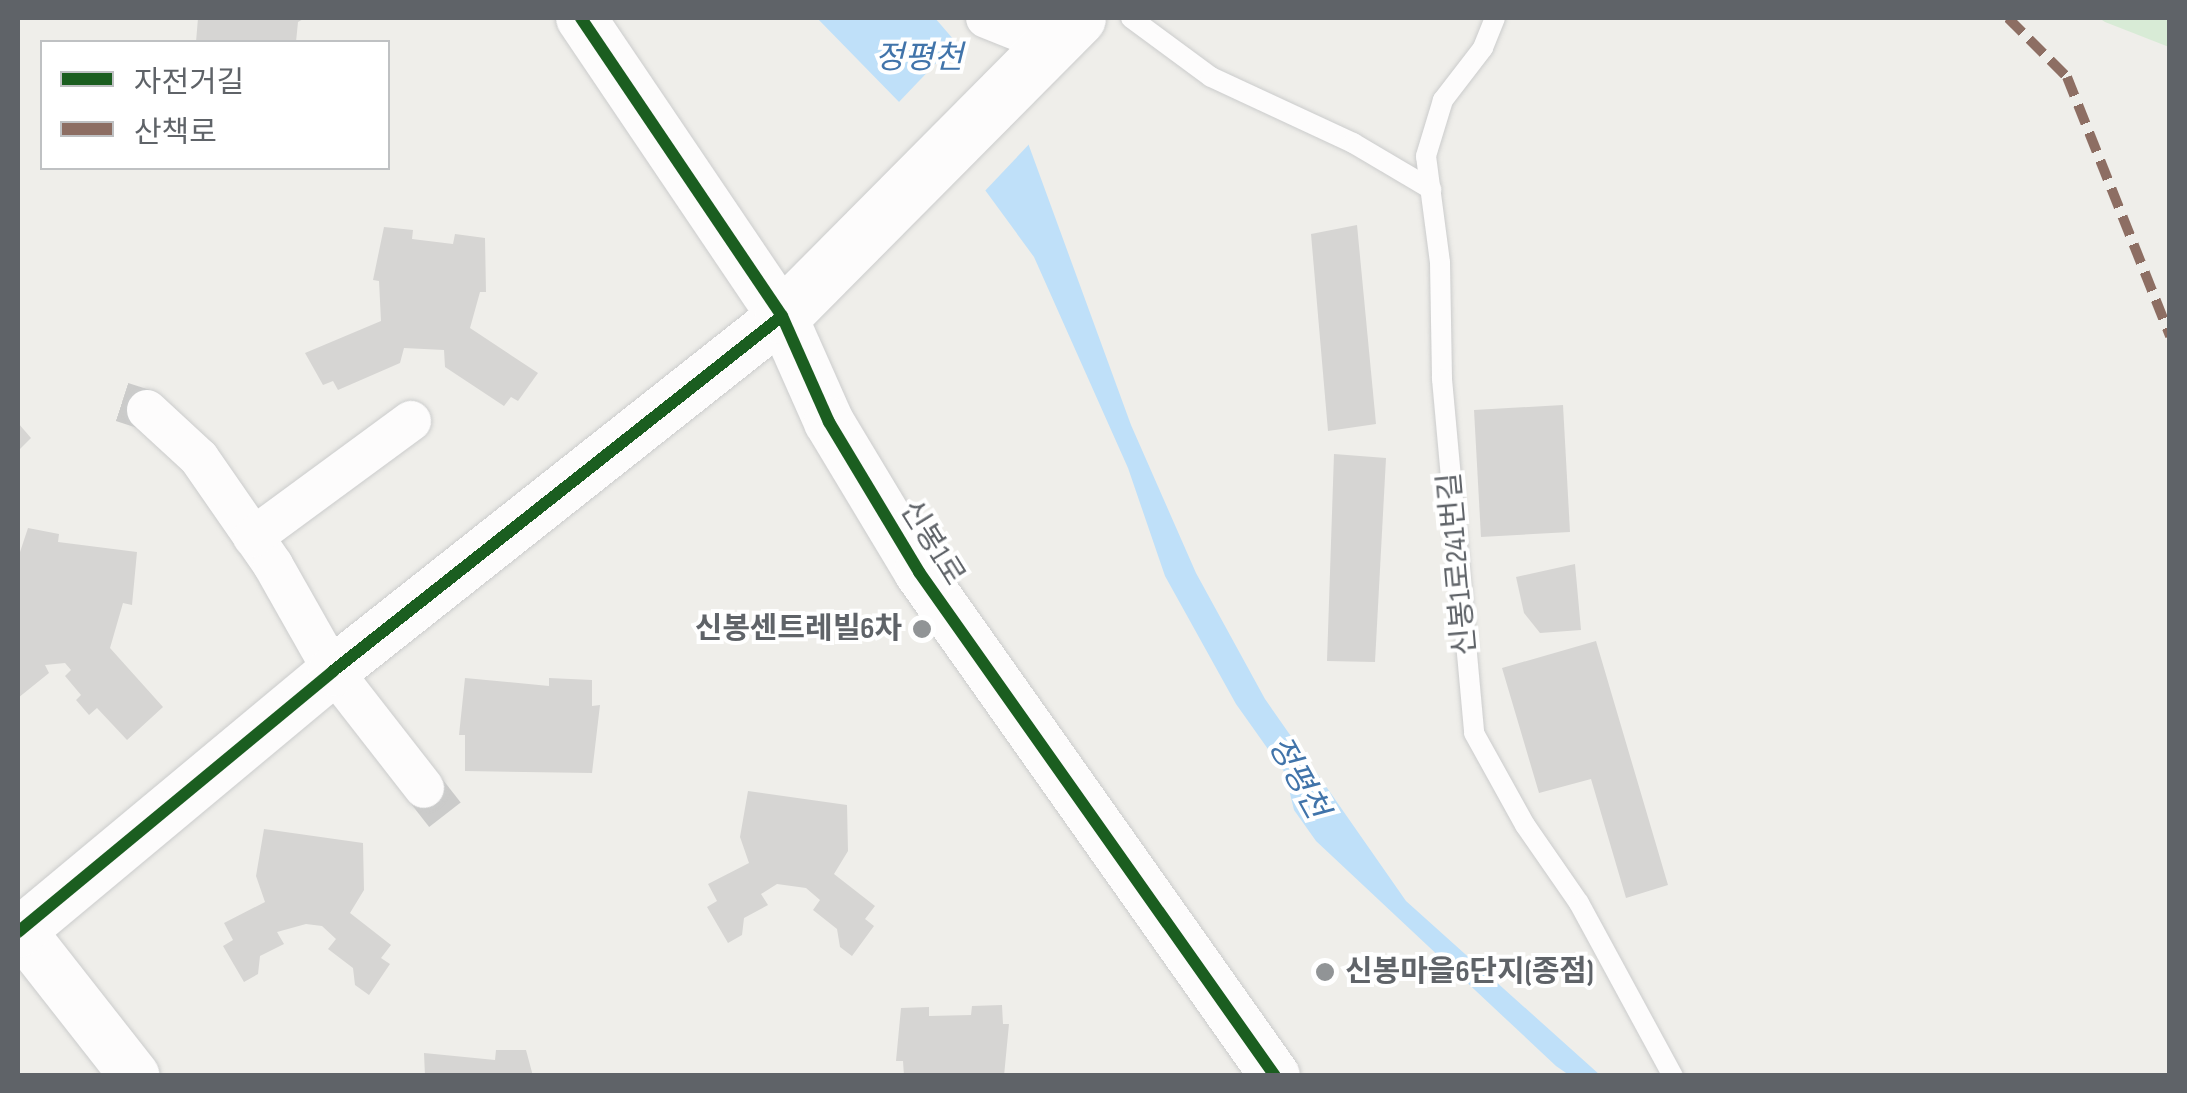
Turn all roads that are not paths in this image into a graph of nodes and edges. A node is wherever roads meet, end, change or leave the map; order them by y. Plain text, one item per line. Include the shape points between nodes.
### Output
1 (581, 18) edge
2 (986, 18) edge
3 (1131, 18) edge
4 (1495, 18) edge
5 (1057, 39) edge
6 (1430, 189) junction
7 (782, 316) junction
8 (147, 410) tunnel mouth
9 (411, 420) dead end
10 (253, 536) junction
11 (333, 671) junction
12 (424, 788) tunnel mouth
13 (18, 930) edge
14 (135, 1076) edge
15 (1275, 1076) edge
16 (1673, 1076) edge

1 - 7 street, 신봉1로
2 - 5 street
3 - 6 lane via 1211,77 1353,142
4 - 6 lane, 신봉1로241번길 via 1432,128 1426,156
5 - 7 main road
6 - 16 lane, 신봉1로241번길 via 1474,733 1579,903
7 - 11 street
7 - 15 street, 신봉1로 via 829,422 919,572
8 - 10 street via 198,458
9 - 10 street
10 - 11 street
11 - 12 street
11 - 13 street
13 - 14 street

